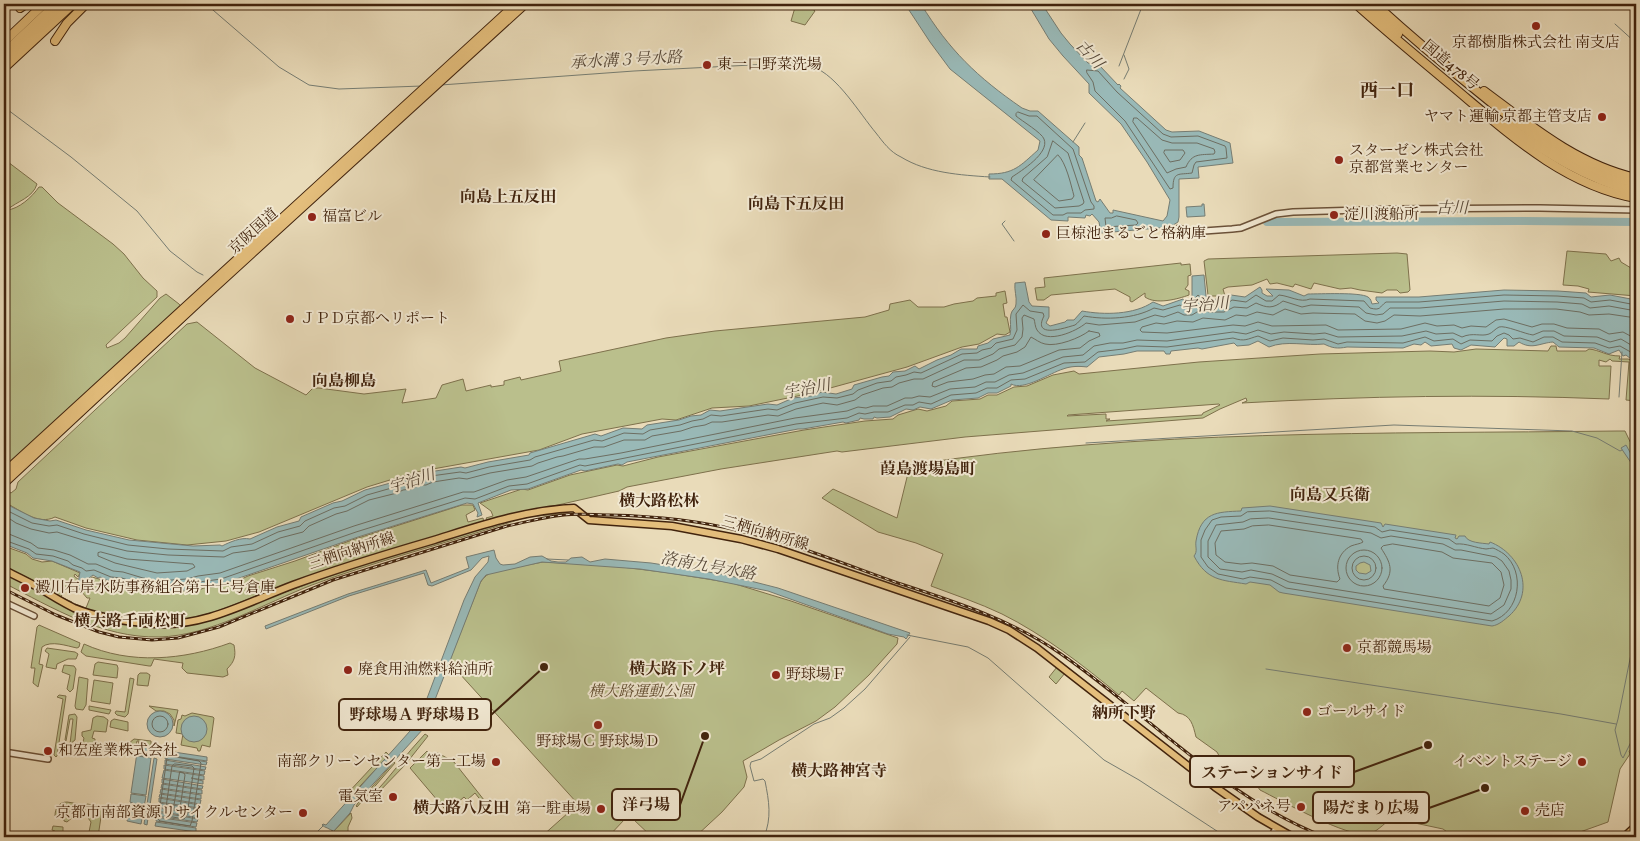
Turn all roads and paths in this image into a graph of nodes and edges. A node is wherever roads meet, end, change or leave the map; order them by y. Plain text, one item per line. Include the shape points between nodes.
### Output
1 (44, 4) edge
2 (56, 4) edge
3 (64, 4) edge
4 (73, 4) edge
5 (86, 4) edge
6 (516, 4) edge
7 (525, 4) edge
8 (1356, 4) edge
9 (1365, 4) edge
10 (1376, 4) edge
11 (1382, 4) edge
12 (55, 41) dead end
13 (9, 47) edge
14 (4, 53) edge
15 (4, 60) edge
16 (4, 68) edge
17 (424, 92) junction
18 (1636, 178) edge
19 (1636, 185) edge
20 (1636, 192) edge
21 (1636, 198) edge
22 (1636, 210) edge
23 (1178, 228) dead end
24 (199, 297) junction
25 (4, 473) edge
26 (4, 483) edge
27 (4, 570) edge
28 (4, 602) edge
29 (34, 616) dead end
30 (4, 752) edge
31 (48, 759) dead end
32 (1636, 826) edge
33 (1276, 828) junction
34 (1270, 837) edge
35 (1293, 837) edge
36 (1624, 837) edge

1 - 13 highway via 19,28
2 - 13 highway
3 - 13 highway
4 - 16 highway
5 - 12 highway
6 - 17 highway, 京阪国道
7 - 17 highway, 京阪国道 via 440,82
8 - 21 highway, 国道478号 via 1530,149 1592,185
9 - 20 highway via 1455,83 1535,145 1584,174
10 - 19 highway via 1444,65 1538,139 1587,168
11 - 18 highway, 国道478号 via 1459,71 1549,139 1589,161
13 - 14 highway
13 - 15 highway
17 - 24 highway, 京阪国道
22 - 23 street via 1540,208 1293,212 1276,214 1241,228 1190,232
24 - 25 highway, 京阪国道
24 - 26 highway, 京阪国道
27 - 33 main road, 三栖向納所線 via 90,614 139,623 175,624 220,614 292,585 365,561 533,512 574,508 589,520 694,528 778,549 1009,630 1037,648 1215,787
28 - 29 street
30 - 31 street
32 - 36 main road
33 - 34 street
33 - 35 main road, 三栖向納所線

